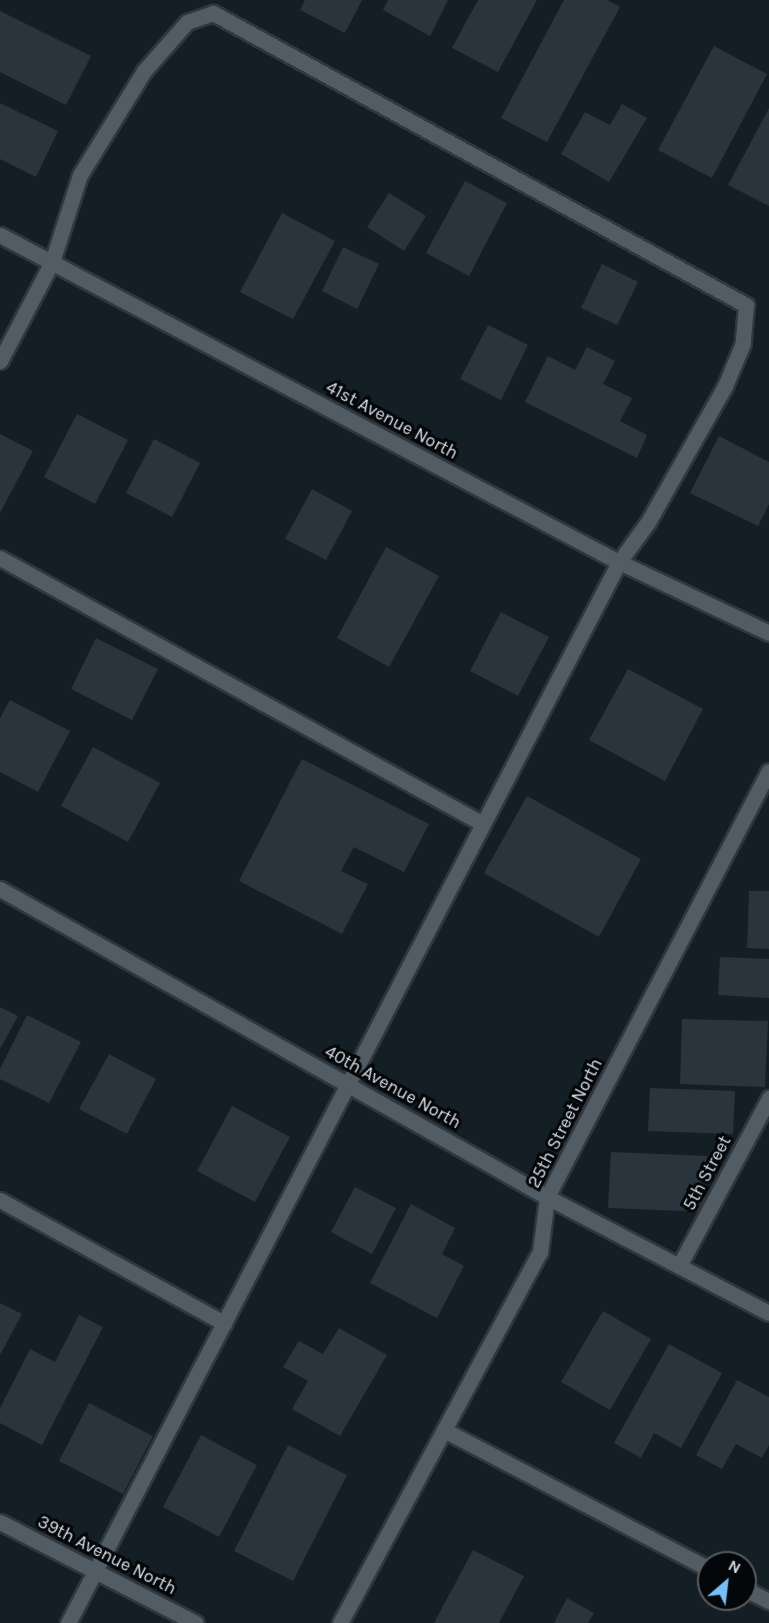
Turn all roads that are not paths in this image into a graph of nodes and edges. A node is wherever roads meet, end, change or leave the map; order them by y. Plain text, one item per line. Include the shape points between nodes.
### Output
1 (0, 235) edge
2 (52, 262) junction
3 (0, 361) edge
4 (0, 558) edge
5 (619, 562) junction
6 (769, 633) edge
7 (769, 771) edge
8 (483, 824) junction
9 (0, 889) edge
10 (348, 1084) junction
11 (769, 1098) edge
12 (547, 1197) junction
13 (0, 1200) edge
14 (679, 1266) junction
15 (769, 1313) edge
16 (224, 1323) junction
17 (444, 1430) junction
18 (0, 1522) edge
19 (697, 1563) edge
20 (95, 1571) junction
21 (68, 1623) edge
22 (196, 1623) edge
23 (340, 1623) edge

1 - 2 street, 41st Avenue North
2 - 3 street
2 - 5 street, 41st Avenue North
2 - 5 street via 80,175 144,71 187,22 213,13 746,305 743,343 725,386
4 - 8 street
5 - 6 street, 41st Avenue North
5 - 8 street
7 - 12 street, 25th Street North
8 - 10 street
9 - 10 street, 40th Avenue North
10 - 12 street, 40th Avenue North
10 - 16 street
11 - 14 street, 5th Street
12 - 14 street, 40th Avenue North
12 - 17 street, 25th Street North via 540,1252
13 - 16 street
14 - 15 street, 40th Avenue North
16 - 20 street
17 - 19 street
17 - 23 street, 25th Street North
18 - 20 street, 39th Avenue North
20 - 21 street
20 - 22 street, 39th Avenue North

